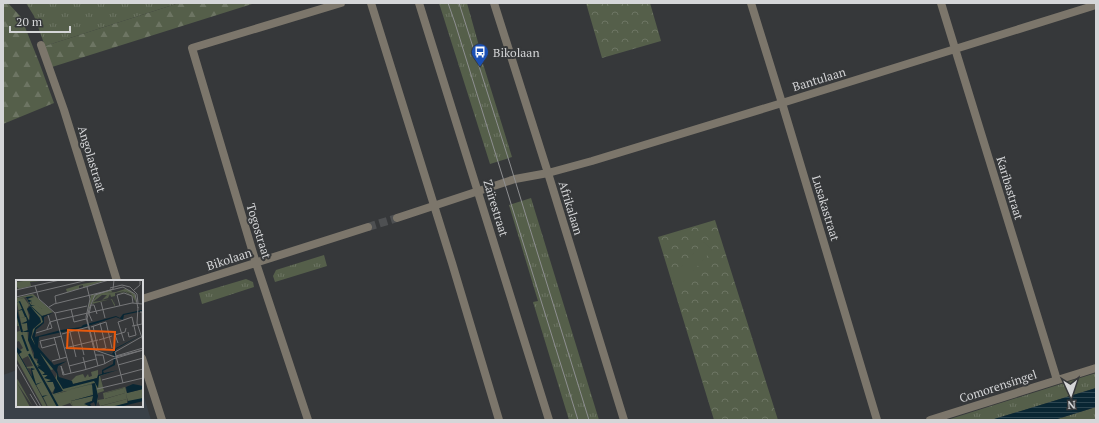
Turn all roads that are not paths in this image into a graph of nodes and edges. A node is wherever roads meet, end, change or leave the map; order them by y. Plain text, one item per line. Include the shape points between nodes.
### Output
1 (341, 3) edge
2 (371, 3) edge
3 (419, 3) edge
4 (494, 3) edge
5 (751, 3) edge
6 (941, 3) edge
7 (1096, 5) edge
8 (41, 45) dead end
9 (955, 49) junction
10 (782, 103) junction
11 (548, 173) junction
12 (478, 191) junction
13 (434, 205) junction
14 (397, 218) tunnel mouth
15 (368, 227) tunnel mouth
16 (256, 263) junction
17 (117, 280) edge
18 (143, 299) edge
19 (143, 361) edge
20 (1096, 368) edge
21 (1057, 380) junction
22 (162, 420) edge
23 (308, 420) edge
24 (499, 420) edge
25 (549, 420) edge
26 (624, 420) edge
27 (877, 420) edge
28 (930, 420) edge

1 - 16 street, Togostraat via 192,48
2 - 13 street
3 - 12 street, Zaïrestraat
4 - 11 street, Afrikalaan
5 - 10 street, Lusakastraat
6 - 9 street, Karibastraat
7 - 9 street, Bantulaan
8 - 17 street, Angolastraat
9 - 10 street, Bantulaan
9 - 21 street, Karibastraat
10 - 11 street, Bantulaan
10 - 27 street, Lusakastraat
11 - 12 street via 515,179
11 - 26 street, Afrikalaan
12 - 13 street
12 - 25 street, Zaïrestraat
13 - 14 street
13 - 24 street
15 - 16 street, Bikolaan
16 - 18 street, Bikolaan
16 - 23 street, Togostraat
19 - 22 street
20 - 21 street, Comorensingel
21 - 28 street, Comorensingel

